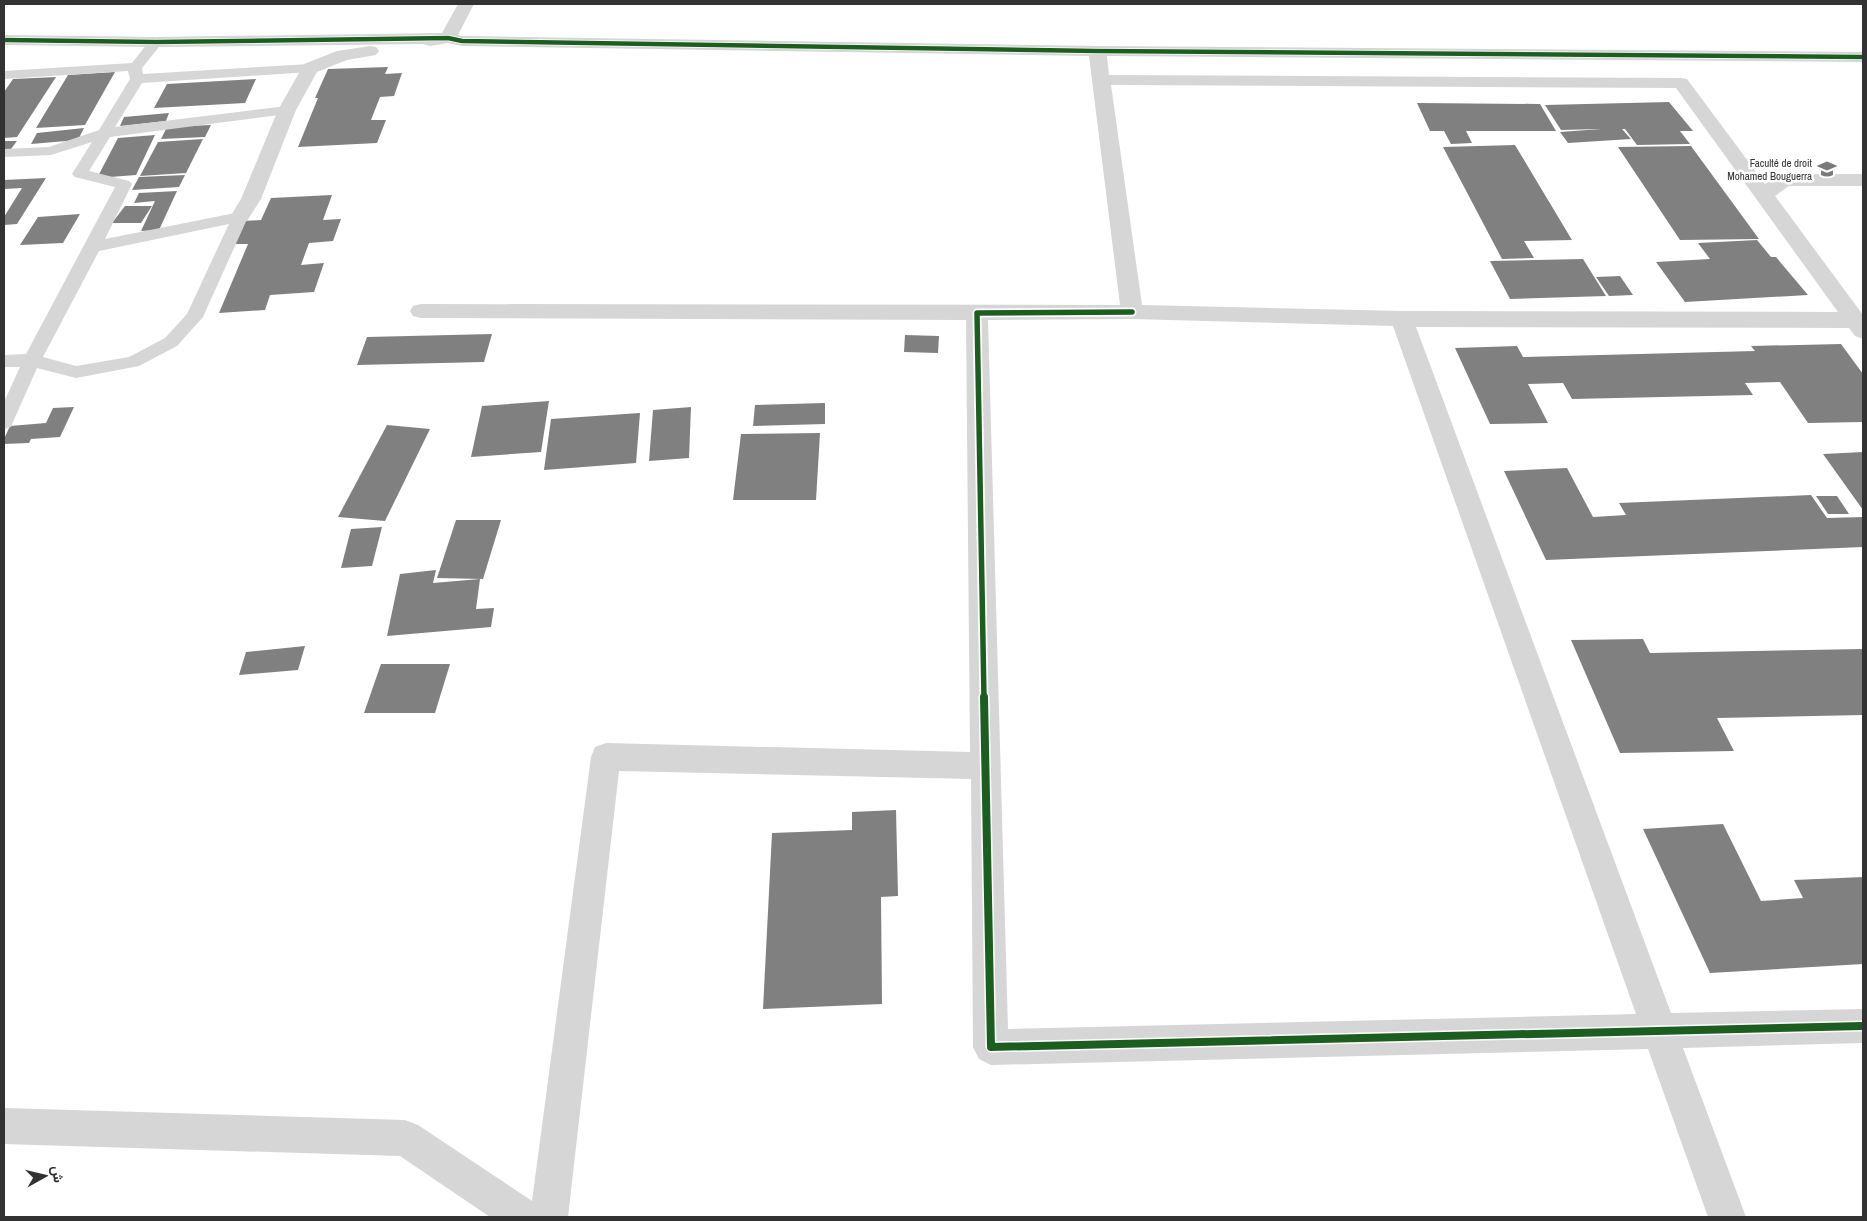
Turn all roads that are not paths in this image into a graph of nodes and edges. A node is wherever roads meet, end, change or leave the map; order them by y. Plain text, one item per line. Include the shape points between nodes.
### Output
1 (466, 4) edge
2 (448, 38) junction
3 (4, 40) edge
4 (156, 42) junction
5 (1097, 51) junction
6 (1863, 57) edge
7 (310, 68) junction
8 (136, 74) junction
9 (4, 75) edge
10 (1101, 80) junction
11 (287, 110) junction
12 (104, 133) junction
13 (4, 153) edge
14 (1863, 180) edge
15 (1763, 195) junction
16 (240, 217) junction
17 (91, 247) junction
18 (421, 312) dead end
19 (1132, 312) junction
20 (976, 313) junction
21 (1402, 318) junction
22 (1859, 325) edge
23 (32, 360) junction
24 (4, 361) edge
25 (6, 413) edge
26 (986, 766) junction
27 (1863, 1026) edge
28 (1661, 1032) junction
29 (4, 1126) edge
30 (522, 1217) edge
31 (549, 1217) edge
32 (1727, 1217) edge

1 - 2 street
2 - 4 street
2 - 5 street via 462,41
2 - 7 street via 343,55
3 - 4 street
4 - 8 lane
5 - 6 street
5 - 10 street
7 - 8 lane
7 - 11 street
8 - 9 lane via 128,67
8 - 12 lane
10 - 15 street via 1681,83
10 - 19 street
11 - 12 lane
11 - 16 street via 251,199
12 - 13 lane via 51,152
12 - 17 lane via 80,174 124,184
14 - 15 street via 1784,180
15 - 22 street
16 - 17 lane
16 - 23 lane via 194,317 171,342 133,362 102,369 76,372
17 - 23 lane
18 - 20 street
19 - 20 street
19 - 21 street
20 - 26 street
21 - 22 street
21 - 28 street
23 - 24 lane
23 - 25 lane
26 - 28 street via 991,1047
26 - 31 street via 606,757
27 - 28 street
28 - 32 street
29 - 30 street via 405,1138

